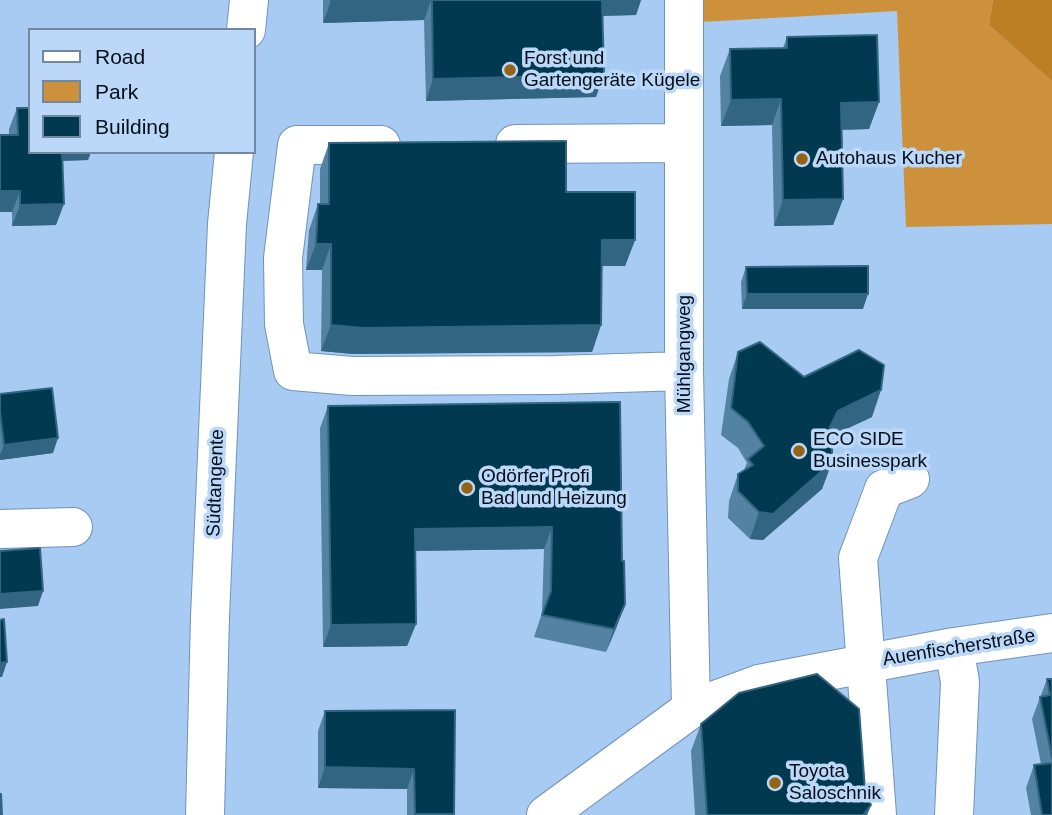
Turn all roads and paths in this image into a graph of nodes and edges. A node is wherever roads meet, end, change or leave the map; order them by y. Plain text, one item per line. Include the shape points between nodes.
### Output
1 (249, 0) edge
2 (684, 0) edge
3 (246, 28) edge
4 (684, 143) junction
5 (422, 144) edge
6 (477, 144) edge
7 (234, 154) edge
8 (684, 371) junction
9 (910, 479) dead end
10 (73, 527) dead end
11 (0, 529) edge
12 (1052, 632) edge
13 (954, 647) junction
14 (865, 663) junction
15 (691, 709) junction
16 (205, 815) edge
17 (546, 815) edge
18 (877, 815) edge
19 (954, 815) edge

1 - 3 street
2 - 4 street, Mühlgangweg
4 - 6 street
4 - 8 street, Mühlgangweg
5 - 8 street via 297,145 283,258 284,324 293,371 352,376
7 - 16 street, Südtangente via 226,224
8 - 15 street, Mühlgangweg
9 - 14 street, Auenfischerstraße via 884,489 858,558
10 - 11 street
12 - 13 street, Auenfischerstraße
13 - 14 street, Auenfischerstraße
13 - 19 street via 960,682
14 - 15 street, Auenfischerstraße via 759,684
14 - 18 street, Auenfischerstraße
15 - 17 street, Auenfischerstraße

